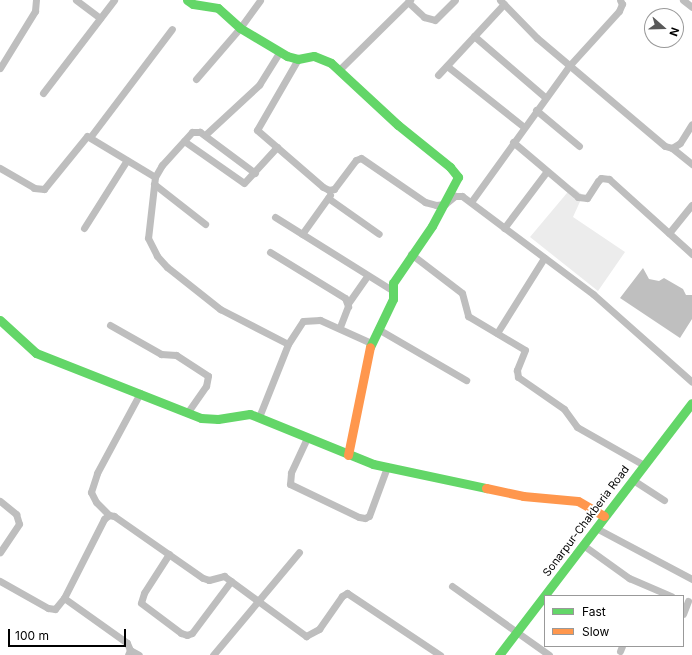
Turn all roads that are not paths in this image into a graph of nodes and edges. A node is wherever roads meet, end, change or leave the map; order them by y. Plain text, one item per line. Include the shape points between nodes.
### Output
1 (36, 0) edge
2 (76, 0) edge
3 (114, 0) edge
4 (186, 0) edge
5 (260, 0) edge
6 (455, 0) edge
7 (683, 0) edge
8 (409, 1) edge
9 (623, 1) edge
10 (502, 2) edge
11 (692, 7) edge
12 (100, 18) junction
13 (240, 28) junction
14 (172, 29) dead end
15 (474, 36) junction
16 (280, 52) junction
17 (298, 59) junction
18 (447, 66) junction
19 (569, 66) junction
20 (0, 68) edge
21 (339, 70) junction
22 (438, 75) dead end
23 (196, 79) dead end
24 (43, 93) dead end
25 (545, 97) junction
26 (536, 110) junction
27 (692, 124) edge
28 (524, 127) junction
29 (205, 135) junction
30 (91, 136) junction
31 (184, 141) junction
32 (513, 142) junction
33 (579, 146) dead end
34 (277, 147) junction
35 (672, 148) junction
36 (128, 160) junction
37 (692, 164) edge
38 (0, 168) edge
39 (547, 171) junction
40 (255, 173) junction
41 (154, 181) junction
42 (334, 189) junction
43 (328, 198) junction
44 (472, 202) junction
45 (445, 204) junction
46 (692, 205) edge
47 (275, 217) dead end
48 (205, 224) dead end
49 (84, 228) dead end
50 (504, 228) junction
51 (669, 233) junction
52 (302, 234) junction
53 (379, 234) dead end
54 (270, 252) dead end
55 (411, 254) junction
56 (692, 254) edge
57 (544, 258) junction
58 (367, 276) junction
59 (392, 290) junction
60 (349, 302) junction
61 (0, 320) edge
62 (110, 325) dead end
63 (340, 327) junction
64 (378, 329) junction
65 (497, 333) junction
66 (371, 343) junction
67 (288, 344) junction
68 (466, 380) dead end
69 (692, 382) edge
70 (140, 393) junction
71 (692, 402) edge
72 (188, 412) junction
73 (259, 417) junction
74 (306, 438) junction
75 (348, 455) junction
76 (644, 465) junction
77 (387, 467) junction
78 (633, 480) junction
79 (664, 500) dead end
80 (0, 501) edge
81 (109, 515) junction
82 (604, 516) junction
83 (596, 528) junction
84 (583, 545) junction
85 (0, 552) edge
86 (298, 552) dead end
87 (169, 554) junction
88 (692, 579) edge
89 (0, 581) edge
90 (231, 581) junction
91 (452, 586) dead end
92 (545, 595) edge
93 (669, 595) edge
94 (544, 596) edge
95 (64, 598) junction
96 (688, 601) edge
97 (258, 602) junction
98 (684, 611) edge
99 (517, 631) junction
100 (129, 652) edge
101 (139, 655) edge
102 (213, 655) edge
103 (440, 655) edge
104 (499, 655) edge
105 (549, 655) edge

1 - 20 street via 35,11
2 - 12 street
3 - 12 street
4 - 13 street via 200,6 207,4 218,8
5 - 13 street
6 - 8 street via 434,20 424,17
7 - 11 street
8 - 21 street
9 - 19 street via 619,11
10 - 15 street
10 - 19 street
12 - 24 street
13 - 16 street
13 - 23 street
14 - 30 street
15 - 18 street
15 - 25 street
16 - 17 street
16 - 29 street via 259,85
17 - 21 street via 314,56 323,58
17 - 34 street via 256,130
18 - 22 street
18 - 28 street
19 - 25 street
19 - 35 street via 665,146
21 - 45 street via 455,172 458,177 457,183
25 - 26 street
26 - 28 street
26 - 33 street
27 - 35 street via 680,143
28 - 32 street
29 - 31 street via 196,131
29 - 40 street
30 - 36 street
30 - 38 street via 82,140 44,189 34,188
31 - 40 street via 240,182 248,181
31 - 41 street via 162,165
32 - 39 street
32 - 44 street
34 - 40 street
34 - 42 street via 323,186 329,190
35 - 37 street
36 - 41 street
36 - 49 street
39 - 50 street
39 - 51 street via 584,199 591,194 602,178 609,179
41 - 48 street
41 - 67 street via 148,238 157,256 220,309
42 - 43 street
42 - 45 street via 356,160 361,158 425,202 436,206
43 - 52 street
43 - 53 street
44 - 45 street via 462,196 455,196
44 - 50 street
45 - 55 street
46 - 51 street
47 - 52 street
50 - 57 street
51 - 56 street
52 - 58 street
54 - 60 street
55 - 59 street via 393,283
55 - 65 street via 462,293 468,316
57 - 65 street
57 - 69 street via 593,294
58 - 59 street
58 - 60 street
59 - 64 street via 394,299
60 - 63 street
61 - 70 street via 36,352
62 - 72 street via 161,354 176,355 208,376 206,386
63 - 66 street
63 - 67 street via 311,319 304,321
64 - 66 street
64 - 68 street
65 - 76 street via 525,350 517,370 518,377 564,408 577,427
66 - 75 street
67 - 73 street
70 - 72 street
70 - 81 street via 97,473 91,492 96,502
71 - 76 street, Sonarpur-Chakberia Road
72 - 73 street via 210,420 241,414
73 - 74 street
74 - 75 street
74 - 77 street via 291,473 290,484 359,517 369,516
75 - 77 street
76 - 78 street, Sonarpur-Chakberia Road
77 - 82 street via 523,496 578,501
78 - 79 street
78 - 82 street, Sonarpur-Chakberia Road
80 - 85 street via 16,514 19,524
81 - 87 street
81 - 95 street via 104,519
82 - 83 street, Sonarpur-Chakberia Road
83 - 84 street, Sonarpur-Chakberia Road
83 - 88 street
84 - 92 street, Sonarpur-Chakberia Road
84 - 93 street via 629,578
86 - 97 street
87 - 90 street via 203,578 209,580 219,575
87 - 90 street via 144,593 141,603 187,636 192,633
89 - 95 street via 48,608 54,608
90 - 97 street
91 - 99 street
94 - 99 street, Sonarpur-Chakberia Road
95 - 100 street via 127,643
96 - 98 street
97 - 102 street
97 - 103 street via 306,636 319,629 342,596 347,593
99 - 104 street, Sonarpur-Chakberia Road
99 - 105 street
100 - 101 street

